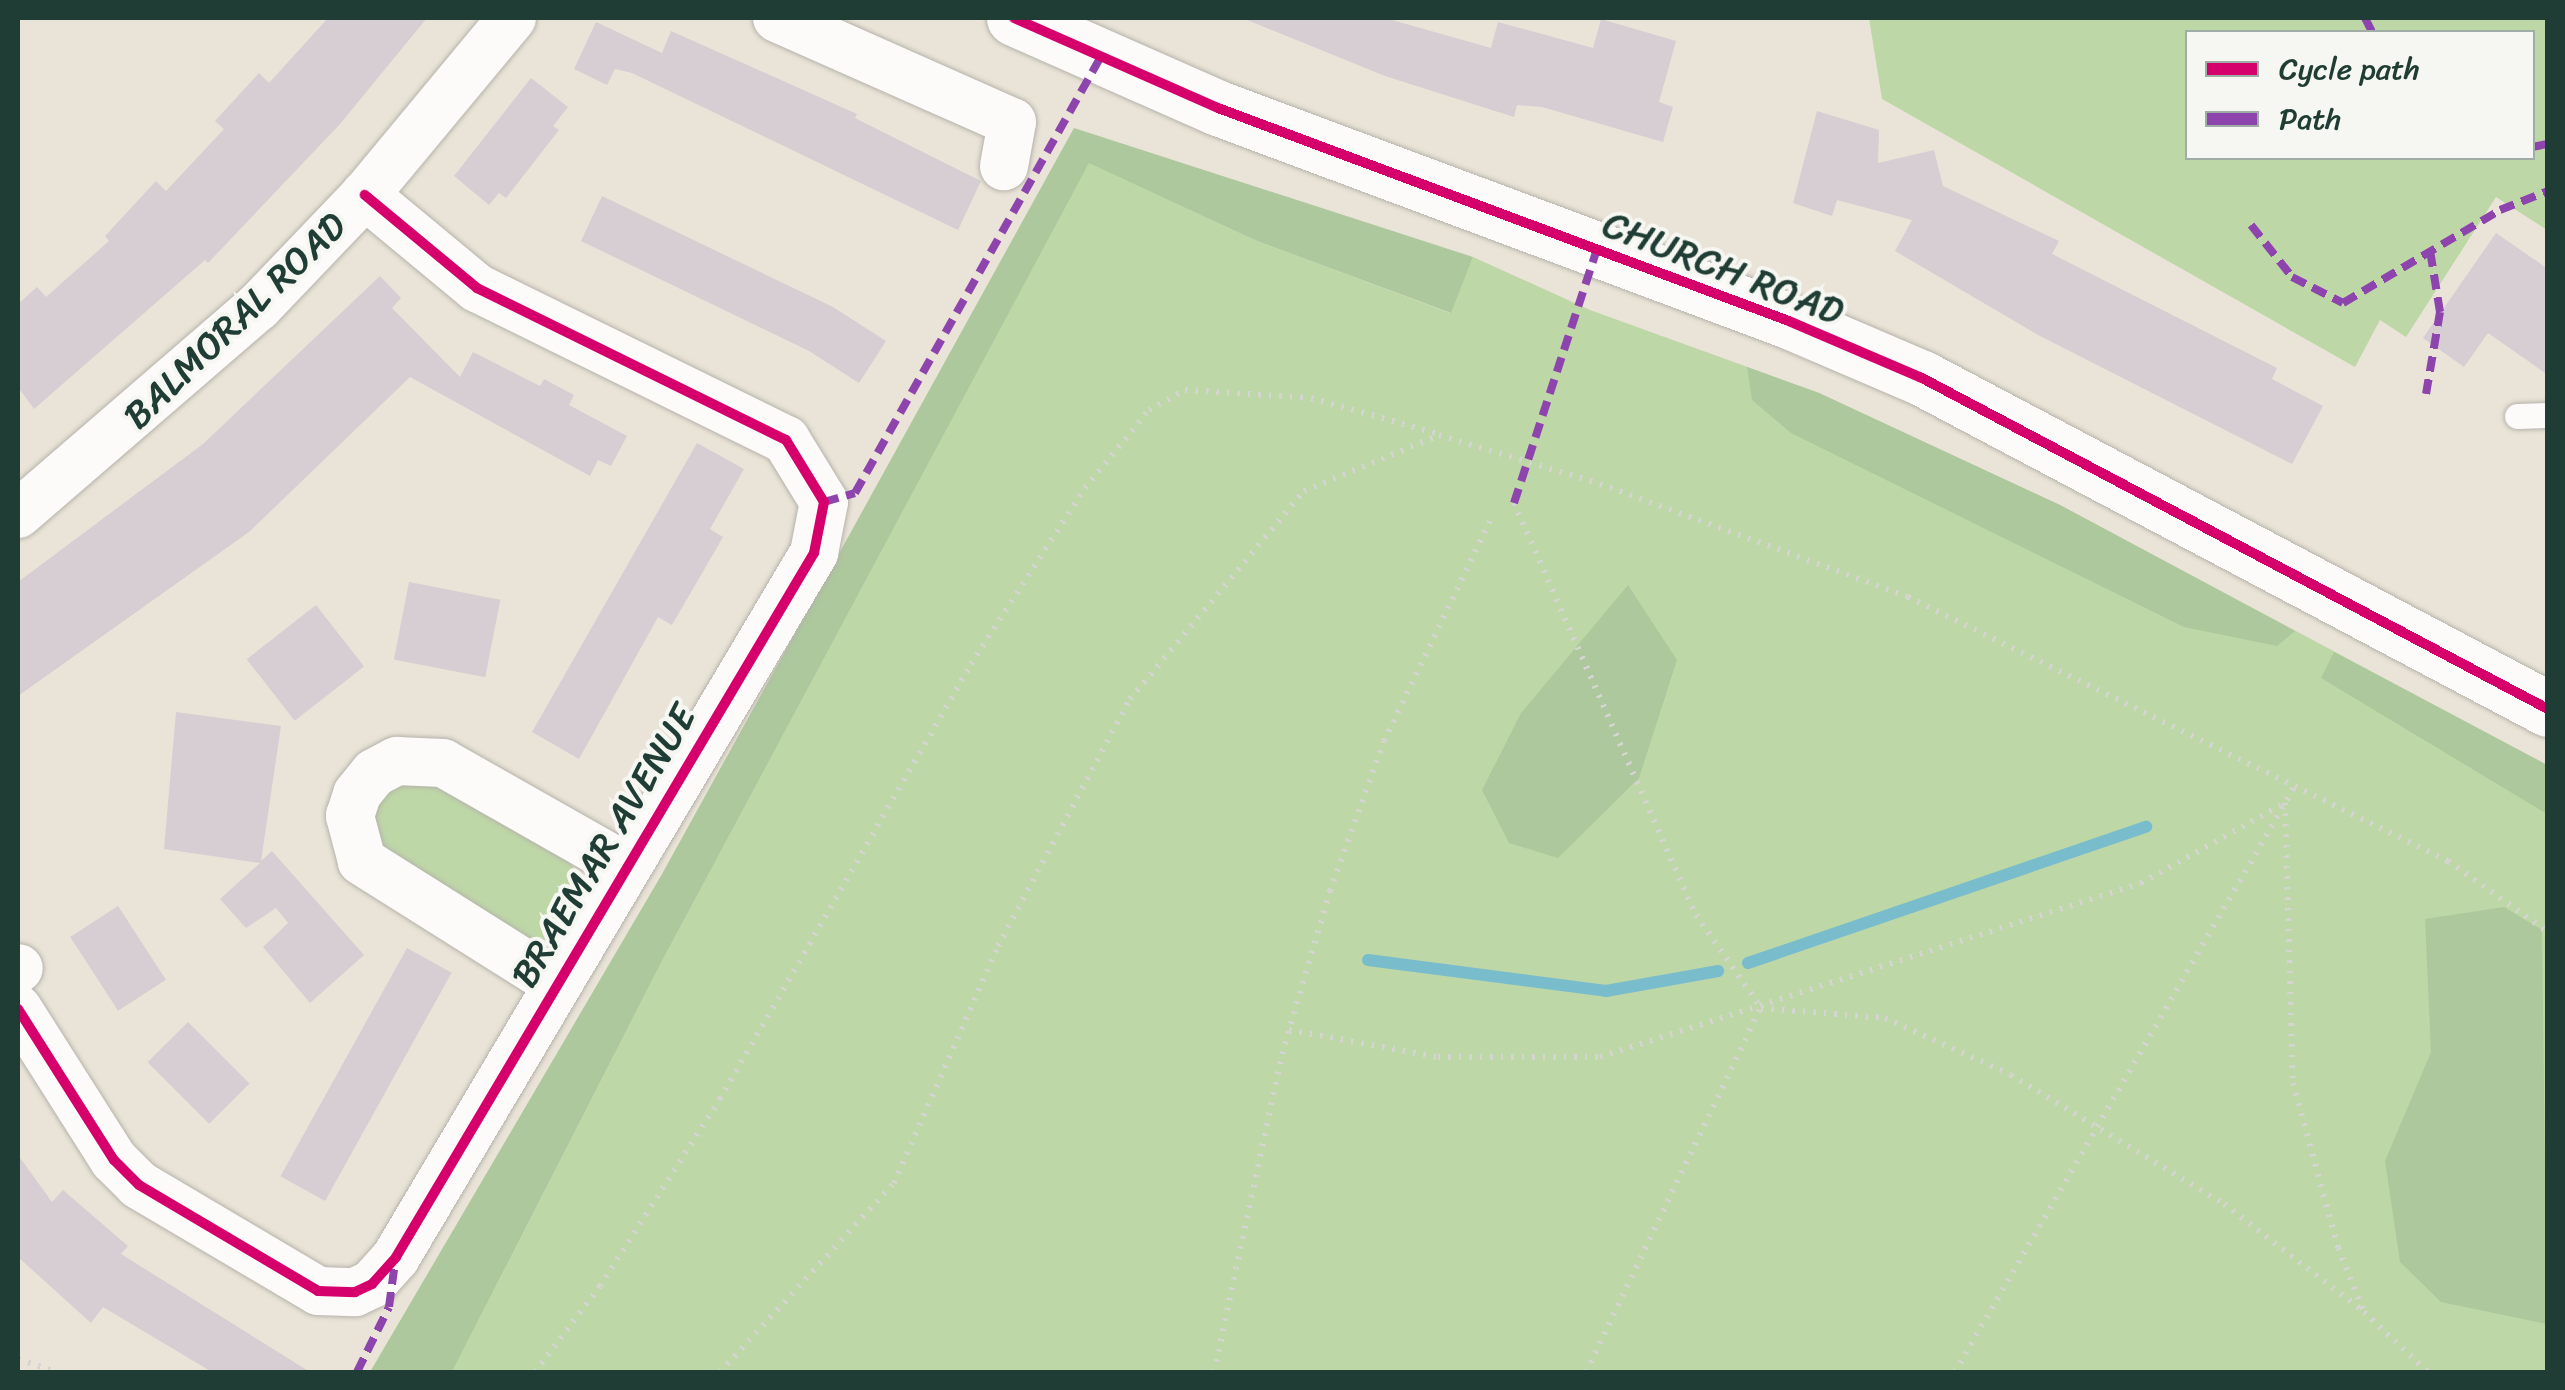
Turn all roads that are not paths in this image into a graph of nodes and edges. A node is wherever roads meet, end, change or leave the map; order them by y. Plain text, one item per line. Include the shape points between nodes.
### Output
1 (512, 18) edge
2 (777, 18) edge
3 (1014, 18) edge
4 (1004, 166) dead end
5 (365, 196) junction
6 (2548, 415) edge
7 (2517, 416) dead end
8 (18, 514) edge
9 (2548, 709) edge
10 (626, 866) junction
11 (18, 982) edge
12 (558, 984) junction

1 - 5 street, BALMORAL ROAD
2 - 4 street via 1012,122
3 - 9 main road, CHURCH ROAD via 1218,108 1788,320 1922,378
5 - 8 street, BALMORAL ROAD via 168,391
5 - 10 street, BRAEMAR AVENUE via 477,288 769,430 786,440 816,480 824,502 814,553
6 - 7 lane
10 - 12 street, BRAEMAR AVENUE
10 - 12 street, BRAEMAR AVENUE via 443,763 397,761 374,772 356,794 352,840 371,869
11 - 12 street, BRAEMAR AVENUE via 126,1174 300,1283 337,1293 355,1292 386,1272

